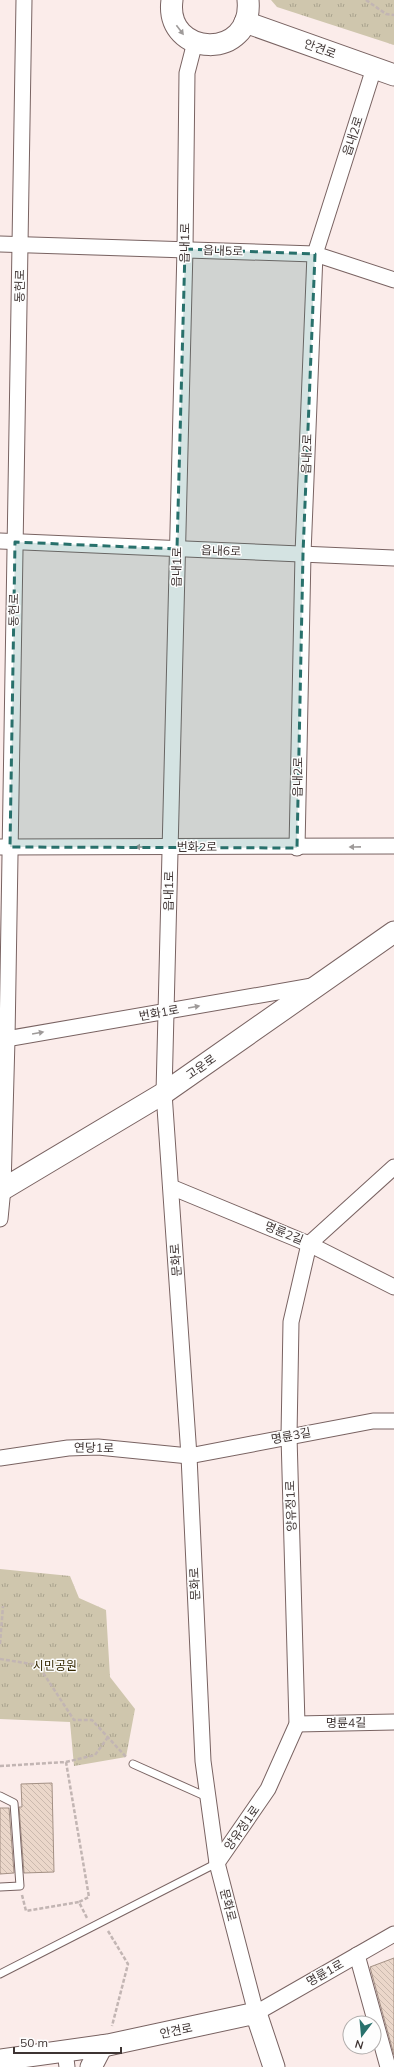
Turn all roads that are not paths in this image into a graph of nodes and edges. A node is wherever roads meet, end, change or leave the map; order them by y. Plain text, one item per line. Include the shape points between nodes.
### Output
1 (24, 0) edge
2 (172, 0) edge
3 (248, 0) edge
4 (245, 22) junction
5 (195, 42) junction
6 (374, 68) junction
7 (394, 75) edge
8 (0, 244) edge
9 (20, 244) junction
10 (185, 249) junction
11 (315, 254) junction
12 (394, 280) edge
13 (0, 541) edge
14 (15, 542) junction
15 (178, 549) junction
16 (303, 554) junction
17 (394, 558) edge
18 (394, 846) edge
19 (5, 847) edge
20 (170, 847) junction
21 (297, 848) junction
22 (394, 932) edge
23 (318, 986) junction
24 (167, 1011) junction
25 (4, 1039) edge
26 (164, 1092) junction
27 (394, 1167) edge
28 (171, 1187) junction
29 (2, 1189) edge
30 (0, 1220) edge
31 (309, 1244) junction
32 (394, 1287) edge
33 (394, 1421) edge
34 (289, 1436) junction
35 (189, 1456) junction
36 (0, 1458) edge
37 (394, 1722) edge
38 (297, 1724) junction
39 (133, 1764) road end
40 (0, 1796) edge
41 (207, 1797) junction
42 (217, 1863) junction
43 (0, 1887) edge
44 (394, 1934) edge
45 (357, 1955) junction
46 (0, 1974) edge
47 (256, 2013) junction
48 (105, 2046) junction
49 (66, 2059) edge
50 (0, 2060) edge
51 (92, 2067) edge
52 (274, 2067) edge
53 (388, 2067) edge

1 - 9 street, 동헌로
2 -> 5 street via 172,14 176,24 186,37
3 - 4 street
4 - 5 street via 235,36 224,43 210,45
4 - 6 street, 안견로
5 - 10 street, 읍내1로 via 187,73
6 - 7 street, 안견로
6 - 11 street, 읍내2로
8 - 9 street, 읍내5로
9 - 10 street, 읍내5로
9 - 14 street, 동헌로
10 - 11 street, 읍내5로
10 - 15 street, 읍내1로
11 - 12 street, 읍내5로
11 - 16 street, 읍내2로
13 - 14 street, 읍내6로
14 - 15 street, 읍내6로
14 - 19 street, 동헌로
15 - 16 street, 읍내6로
15 - 20 street, 읍내1로
16 - 17 street, 읍내6로
16 - 21 street, 읍내2로
18 -> 21 street, 번화2로
20 -> 19 street, 번화2로
19 - 25 street, 동헌로
20 - 21 street, 번화2로
20 - 24 street, 읍내1로
22 - 23 street, 고운로
24 -> 23 street, 번화1로
23 - 26 street, 고운로
25 -> 24 street, 번화1로
24 - 26 street, 읍내1로
25 - 29 street, 동헌로
26 - 28 street, 문화로
26 - 29 street, 고운로
27 - 31 street
28 - 31 street, 명륜2길
28 - 35 street, 문화로
29 - 30 street, 동헌로
31 - 32 street, 명륜2길
31 - 34 street, 양유정1로 via 291,1322
33 - 34 street, 명륜3길 via 373,1421
34 - 35 street, 명륜3길
34 - 38 street, 양유정1로
35 - 36 street, 연당1로 via 98,1447 68,1448
35 - 41 street, 문화로 via 202,1761
37 - 38 street, 명륜4길
38 - 42 street, 양유정1로 via 268,1789
39 - 41 lane
40 - 43 lane via 14,1803 20,1886
41 - 42 street, 문화로
42 - 46 lane
42 - 47 street, 문화로
44 - 45 street, 명륜1로
45 - 47 street, 명륜1로
45 - 53 street
47 - 48 street, 안견로
47 - 52 street, 문화로
48 - 49 street, 안견로
48 - 51 street
49 - 50 street, 안견로

